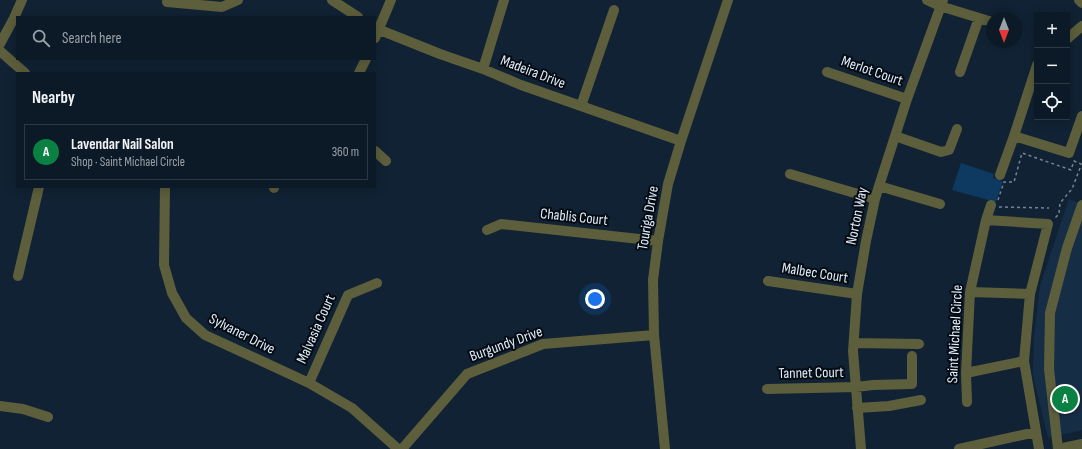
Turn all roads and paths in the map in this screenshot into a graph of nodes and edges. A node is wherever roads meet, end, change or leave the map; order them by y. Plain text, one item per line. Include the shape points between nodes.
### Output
1 (22, 0) edge
2 (238, 0) edge
3 (332, 0) edge
4 (391, 0) edge
5 (504, 0) edge
6 (728, 0) edge
7 (927, 0) edge
8 (1079, 0) edge
9 (167, 2) dead end
10 (942, 3) edge
11 (1082, 3) edge
12 (614, 10) dead end
13 (356, 16) edge
14 (979, 18) junction
15 (986, 20) edge
16 (1082, 26) edge
17 (376, 32) edge
18 (1070, 36) edge
19 (0, 44) edge
20 (0, 51) edge
21 (366, 60) edge
22 (482, 69) junction
23 (24, 72) edge
24 (360, 72) edge
25 (827, 72) dead end
26 (960, 72) dead end
27 (1034, 74) edge
28 (907, 99) junction
29 (581, 106) junction
30 (1082, 116) edge
31 (957, 129) dead end
32 (895, 136) junction
33 (1014, 136) junction
34 (681, 141) junction
35 (376, 152) edge
36 (386, 161) dead end
37 (790, 174) dead end
38 (1000, 175) dead end
39 (878, 186) junction
40 (39, 188) edge
41 (165, 188) edge
42 (875, 199) junction
43 (940, 204) dead end
44 (995, 204) junction
45 (1082, 204) edge
46 (1049, 208) dead end
47 (986, 220) junction
48 (1048, 224) junction
49 (487, 230) dead end
50 (658, 242) junction
51 (18, 276) dead end
52 (768, 281) dead end
53 (377, 283) dead end
54 (970, 292) junction
55 (857, 294) junction
56 (1030, 294) junction
57 (654, 335) junction
58 (854, 343) junction
59 (919, 344) dead end
60 (912, 356) dead end
61 (1024, 361) junction
62 (966, 373) junction
63 (309, 382) junction
64 (856, 387) junction
65 (767, 389) dead end
66 (920, 400) dead end
67 (967, 402) dead end
68 (0, 406) edge
69 (857, 408) junction
70 (48, 417) dead end
71 (1036, 432) junction
72 (1082, 444) edge
73 (398, 449) edge
74 (402, 449) edge
75 (665, 449) edge
76 (861, 449) edge
77 (959, 449) edge
78 (1039, 449) edge
79 (1058, 449) edge

1 - 19 street
2 - 9 street via 222,6
3 - 13 street
4 - 17 street
5 - 22 street
6 - 34 street, Touriga Drive
7 - 10 street
8 - 11 street
10 - 14 street
10 - 28 street, Norton Way
12 - 29 street
14 - 15 street
14 - 26 street
16 - 18 street
17 - 22 street, Madeira Drive
20 - 23 street
21 - 24 street
22 - 29 street, Madeira Drive via 521,86
25 - 28 street, Merlot Court
27 - 33 street
28 - 32 street, Norton Way
29 - 34 street, Madeira Drive
30 - 33 street via 1069,153
31 - 32 street via 950,150 941,152
32 - 39 street, Norton Way
33 - 38 street
34 - 50 street, Touriga Drive via 668,184
35 - 36 street
37 - 42 street
39 - 42 street, Norton Way
39 - 43 street
40 - 51 street
41 - 63 street, Sylvaner Drive via 164,265 172,293 186,318 205,335
42 - 55 street, Norton Way
44 - 46 path
44 - 47 street, Saint Michael Circle
44 - 48 path via 1004,182 1014,182 1022,153 1071,170 1074,161 1081,164 1072,189 1060,203 1059,214
45 - 79 street via 1050,313 1049,369
47 - 48 street
47 - 54 street, Saint Michael Circle
48 - 56 street
49 - 50 street, Chablis Court via 500,224
50 - 57 street, Touriga Drive via 654,280
52 - 55 street, Malbec Court
53 - 63 street, Malvasia Court via 348,295
54 - 56 street
54 - 62 street, Saint Michael Circle
55 - 58 street, Norton Way
56 - 61 street
57 - 74 street, Burgundy Drive via 543,344 467,374
57 - 75 street, Touriga Drive
58 - 59 street
58 - 64 street, Norton Way
60 - 64 street, Tannet Court via 912,384
61 - 62 street
61 - 71 street
62 - 67 street, Saint Michael Circle
63 - 73 street, Sylvaner Drive via 352,408
64 - 65 street, Tannet Court
64 - 69 street, Norton Way
66 - 69 street via 889,406
68 - 70 street via 23,409
69 - 76 street, Norton Way
71 - 77 street
71 - 78 street
72 - 79 street

